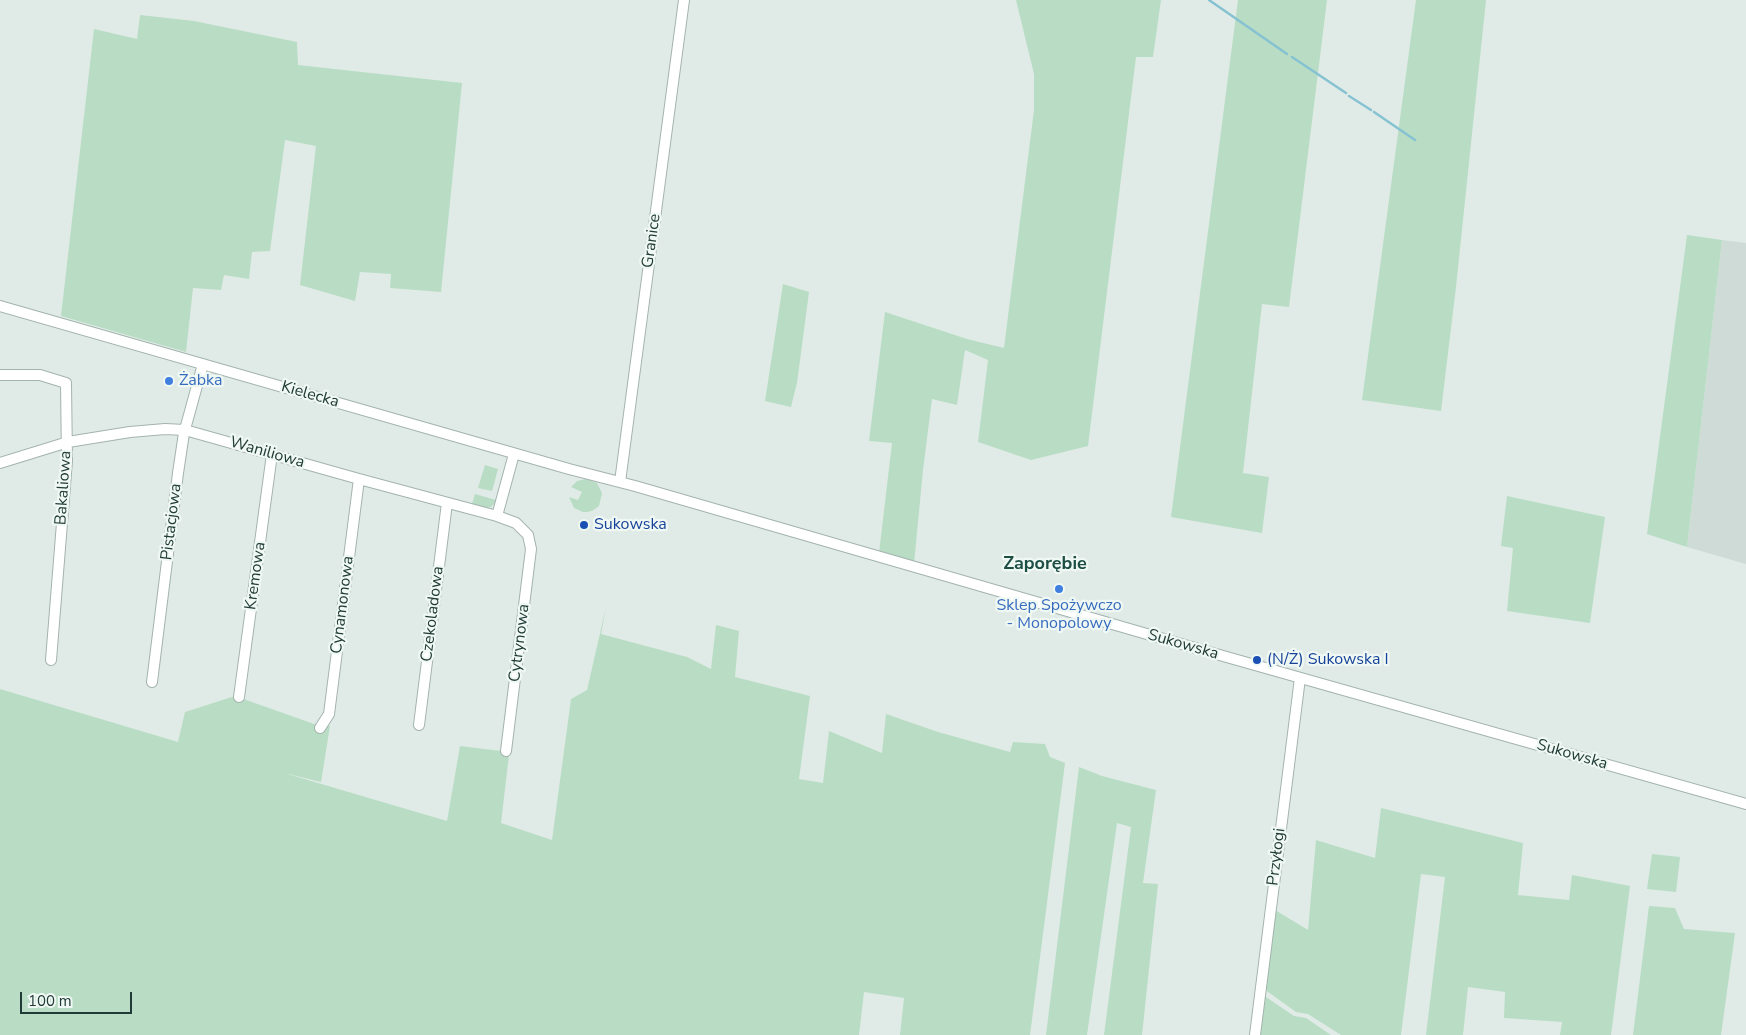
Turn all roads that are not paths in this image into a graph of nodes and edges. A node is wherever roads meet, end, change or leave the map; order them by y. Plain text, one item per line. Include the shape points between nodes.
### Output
1 (684, 0) edge
2 (0, 306) edge
3 (203, 364) junction
4 (0, 375) edge
5 (185, 430) junction
6 (68, 442) junction
7 (272, 454) junction
8 (514, 454) junction
9 (0, 463) edge
10 (359, 480) junction
11 (620, 482) junction
12 (447, 503) junction
13 (497, 516) junction
14 (528, 535) joint
15 (51, 660) dead end
16 (1300, 678) junction
17 (152, 682) dead end
18 (239, 697) dead end
19 (419, 725) dead end
20 (320, 728) dead end
21 (506, 751) dead end
22 (1746, 804) edge
23 (1255, 1035) edge

1 - 11 street, Granice
2 - 3 street, Kielecka
3 - 5 street, Pistacjowa
3 - 8 street, Kielecka
4 - 6 street, Bakaliowa via 40,376 66,383
5 - 6 street, Waniliowa via 130,432
5 - 7 street, Waniliowa
5 - 17 street, Pistacjowa
6 - 9 street, Waniliowa
6 - 15 street, Bakaliowa
7 - 10 street, Waniliowa
7 - 18 street, Kremowa
8 - 11 street, Kielecka
8 - 13 street
10 - 12 street, Waniliowa
10 - 20 street, Cynamonowa via 329,714
11 - 16 street, Sukowska
12 - 13 street, Waniliowa
12 - 19 street, Czekoladowa
13 - 14 street, Waniliowa via 516,524
14 - 21 street, Cytrynowa via 532,549
16 - 22 street, Sukowska
16 - 23 street, Przyłogi

